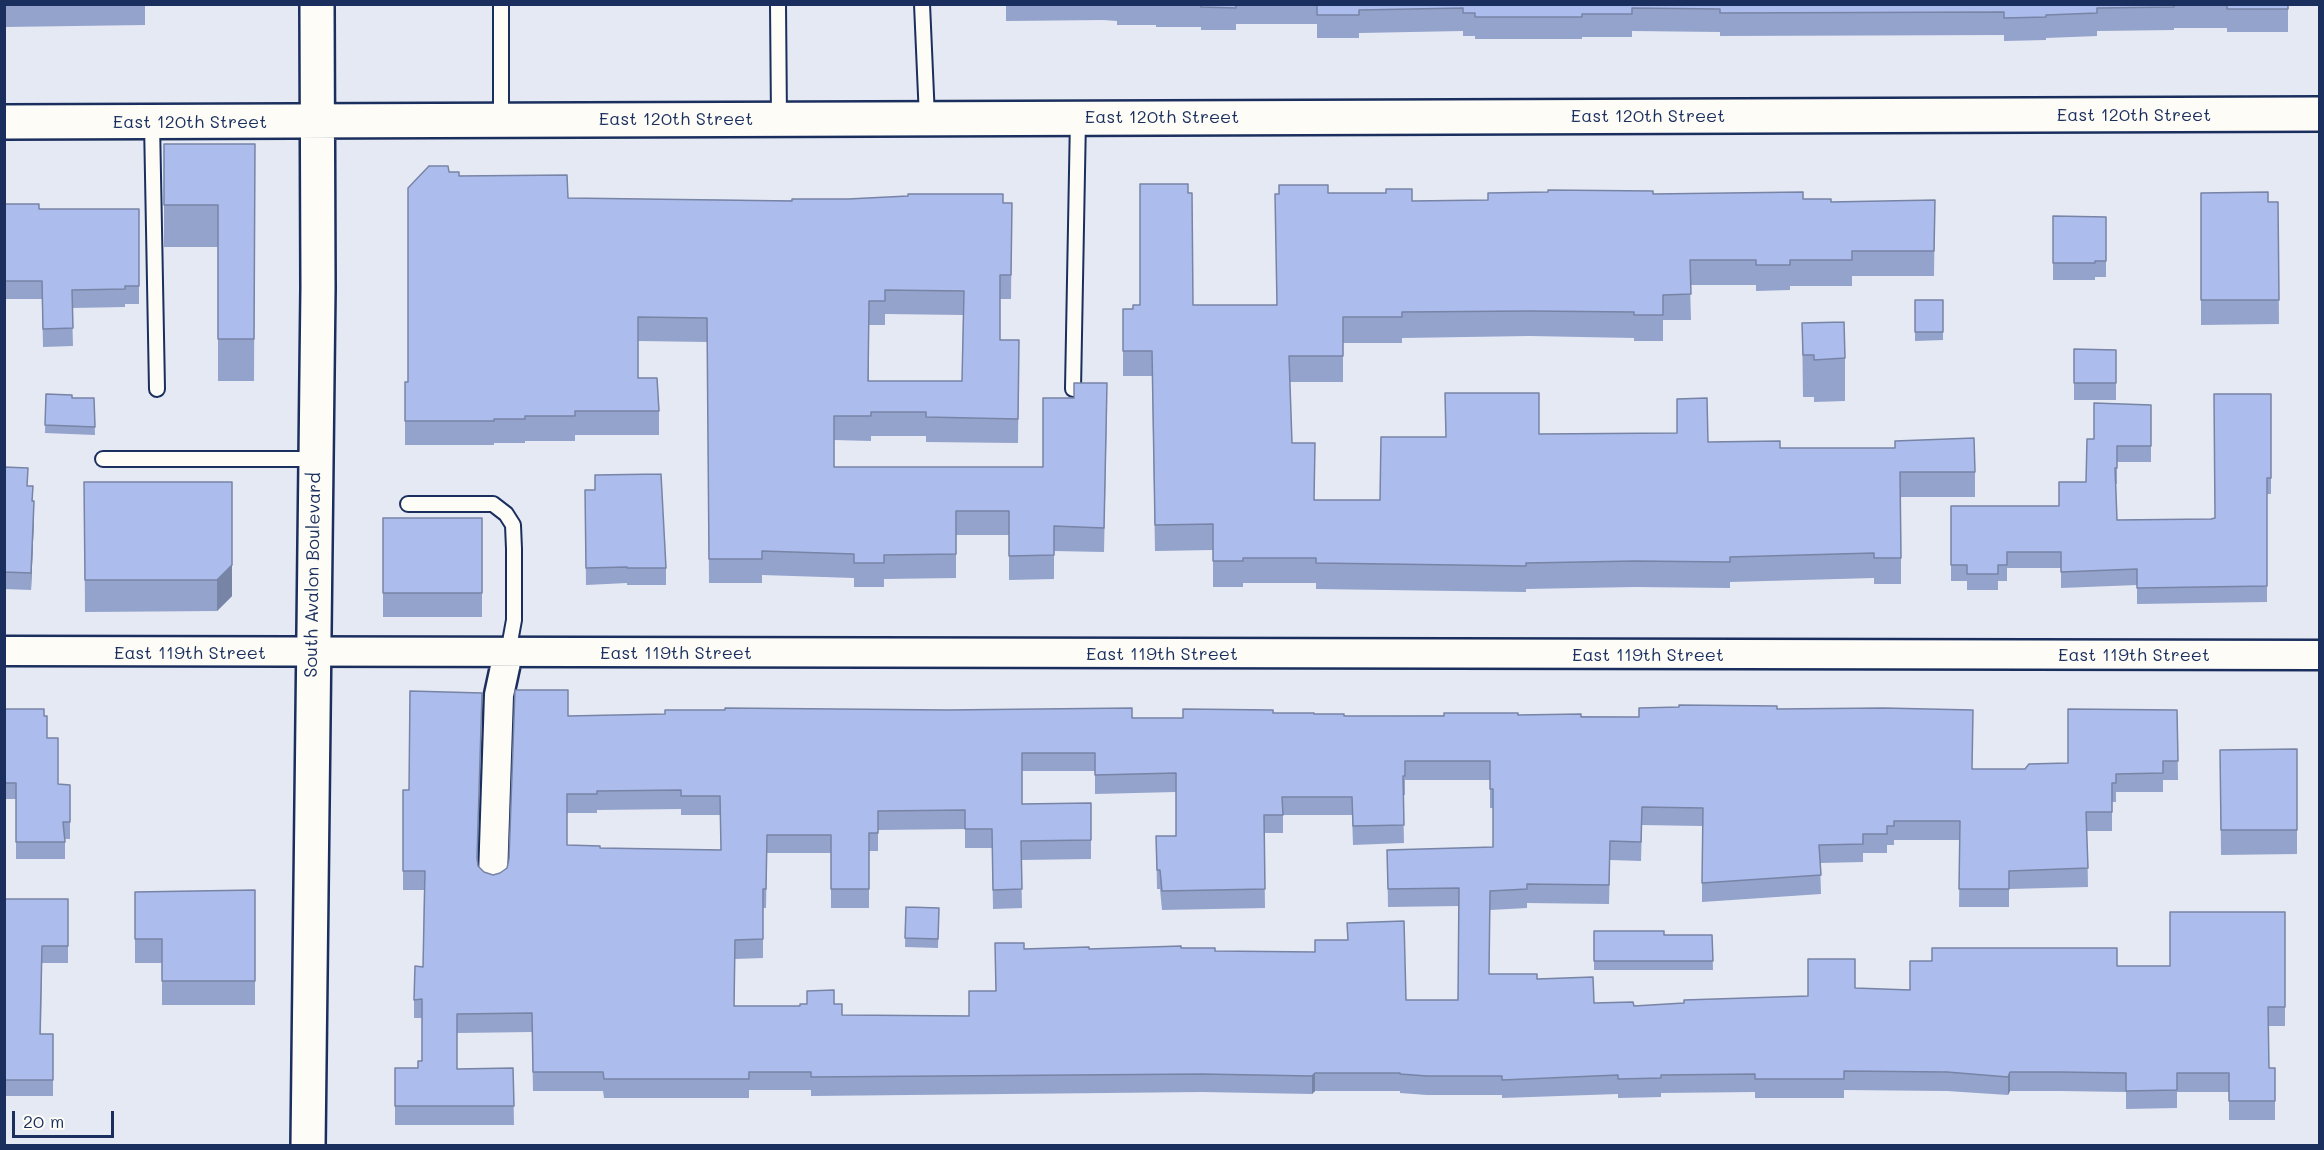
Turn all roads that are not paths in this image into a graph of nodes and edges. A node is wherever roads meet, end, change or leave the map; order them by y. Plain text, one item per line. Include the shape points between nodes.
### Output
1 (317, 4) edge
2 (501, 4) edge
3 (778, 4) edge
4 (922, 4) edge
5 (2319, 114) edge
6 (927, 118) junction
7 (1078, 118) junction
8 (779, 119) junction
9 (501, 120) junction
10 (318, 121) junction
11 (4, 122) edge
12 (152, 122) junction
13 (157, 389) dead end
14 (1073, 389) edge
15 (103, 459) dead end
16 (315, 459) junction
17 (408, 504) dead end
18 (4, 651) edge
19 (312, 653) junction
20 (508, 653) junction
21 (2319, 656) edge
22 (493, 876) edge
23 (308, 1146) edge

1 - 10 street, South Avalon Boulevard
2 - 9 lane
3 - 8 lane
4 - 6 lane
5 - 7 street, East 120th Street
6 - 7 street, East 120th Street
6 - 8 street, East 120th Street
7 - 14 lane
8 - 9 street, East 120th Street
9 - 10 street, East 120th Street
10 - 12 street, East 120th Street
10 - 16 street, South Avalon Boulevard
11 - 12 street, East 120th Street
12 - 13 lane
15 - 16 lane
16 - 19 street, South Avalon Boulevard
17 - 20 lane via 493,504 507,514 513,525 513,620
18 - 19 street, East 119th Street
19 - 20 street, East 119th Street
19 - 23 street, South Avalon Boulevard
20 - 21 street, East 119th Street
20 - 22 street via 498,695

